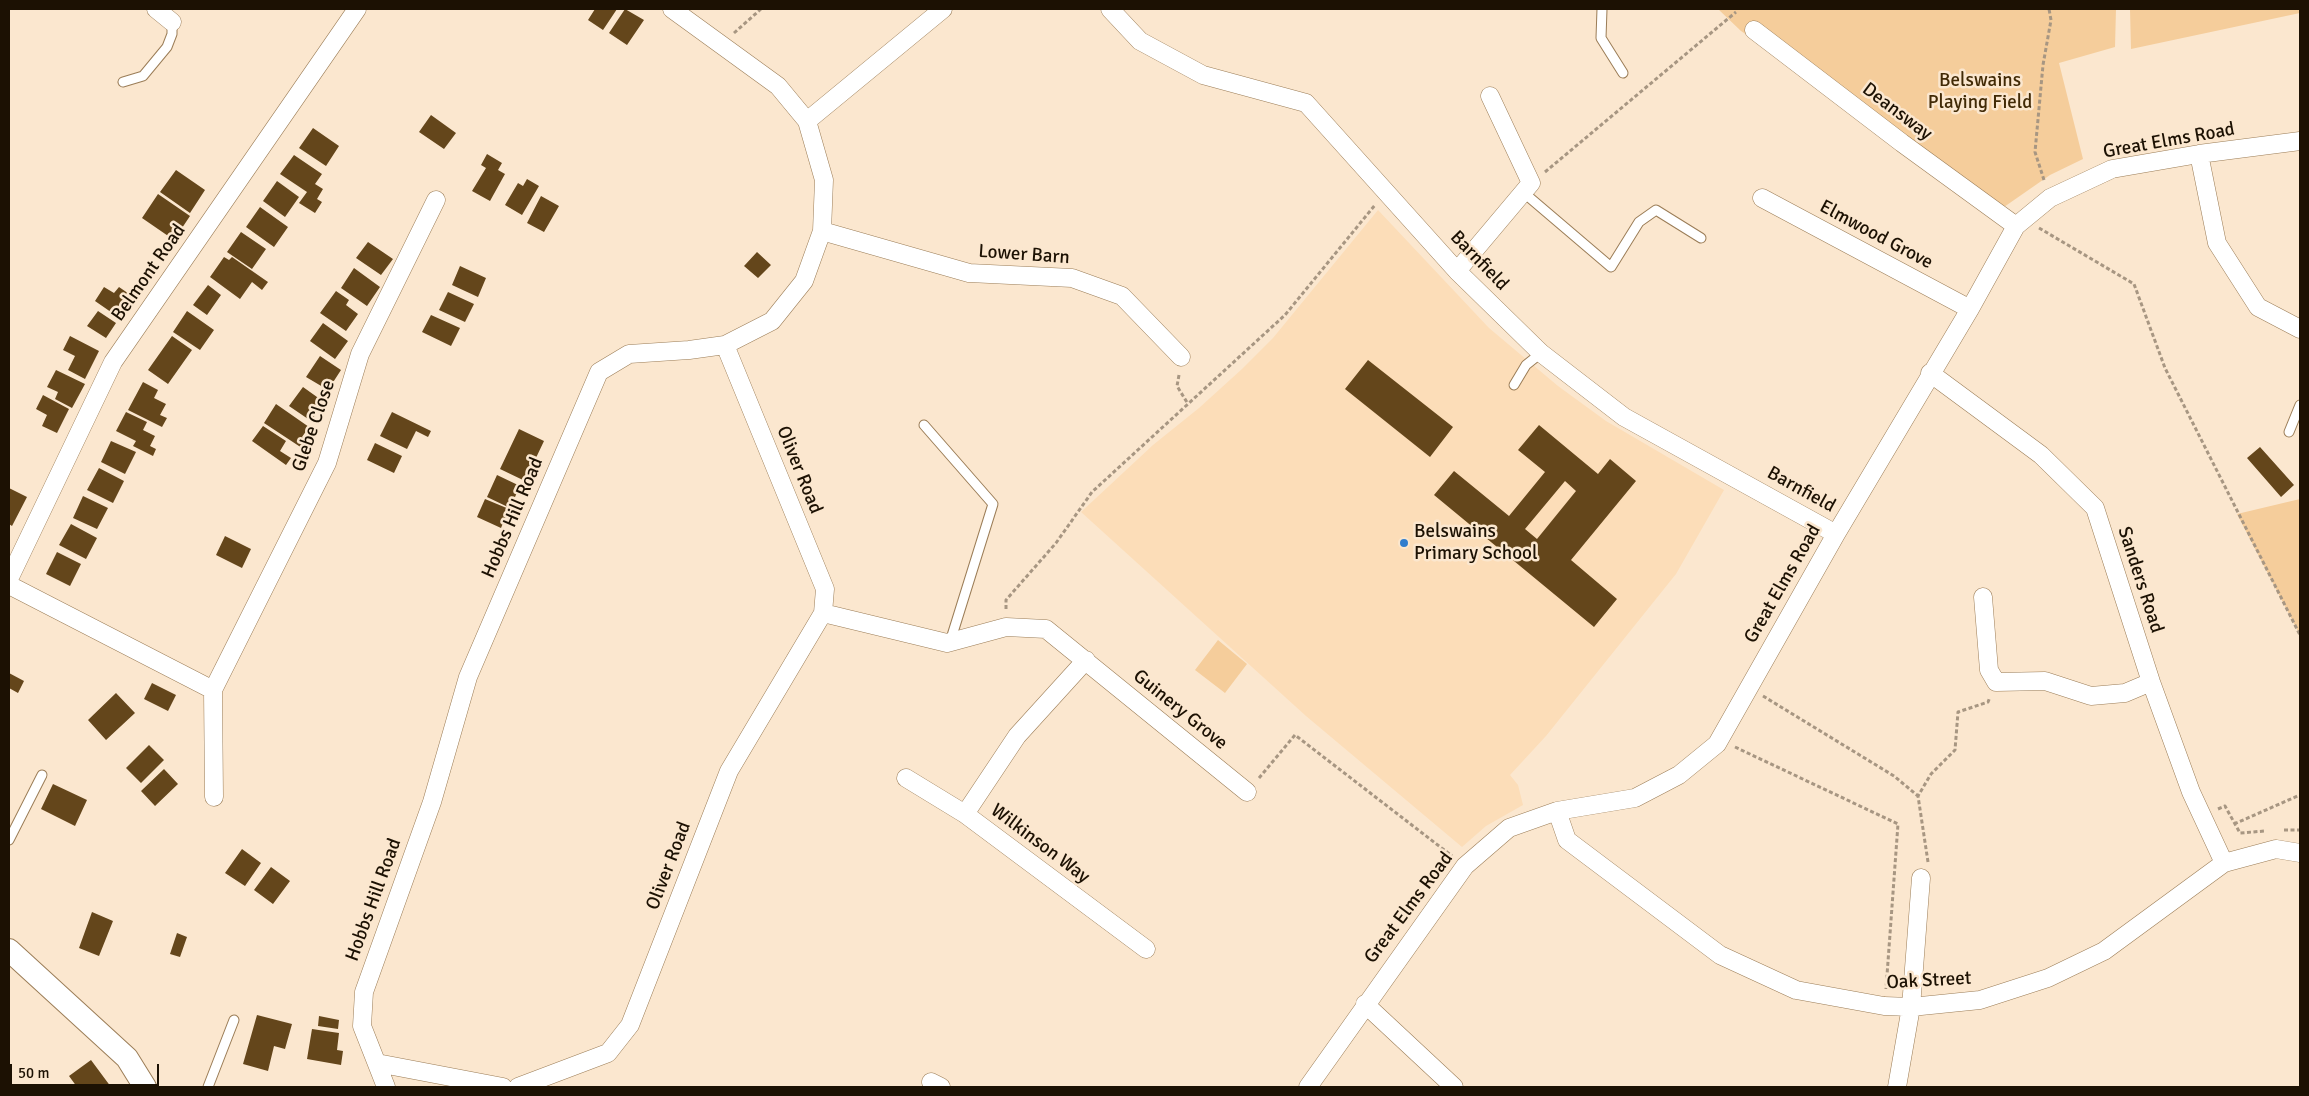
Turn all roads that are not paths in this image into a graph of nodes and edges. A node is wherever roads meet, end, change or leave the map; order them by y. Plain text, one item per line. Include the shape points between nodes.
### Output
1 (156, 9) edge
2 (356, 9) edge
3 (672, 9) edge
4 (944, 9) edge
5 (1110, 9) edge
6 (1602, 9) edge
7 (172, 22) joint
8 (1754, 30) dead end
9 (1623, 73) dead end
10 (123, 82) dead end
11 (1490, 96) dead end
12 (807, 121) junction
13 (2300, 141) edge
14 (2200, 154) junction
15 (1527, 188) junction
16 (1762, 198) dead end
17 (436, 200) dead end
18 (2020, 222) junction
19 (822, 231) junction
20 (1701, 238) dead end
21 (1457, 271) junction
22 (1970, 309) junction
23 (2300, 329) edge
24 (725, 345) junction
25 (1541, 354) junction
26 (1181, 357) road end
27 (1930, 373) junction
28 (1514, 385) dead end
29 (2300, 405) edge
30 (924, 424) dead end
31 (2288, 432) dead end
32 (1836, 534) junction
33 (9, 579) edge
34 (9, 585) edge
35 (1983, 597) dead end
36 (824, 613) junction
37 (950, 642) junction
38 (1086, 660) junction
39 (2151, 682) junction
40 (213, 690) junction
41 (42, 775) dead end
42 (906, 778) dead end
43 (1247, 792) road end
44 (214, 797) dead end
45 (1557, 811) junction
46 (965, 814) junction
47 (9, 840) edge
48 (2300, 853) edge
49 (2224, 863) junction
50 (1921, 880) road end
51 (1146, 949) dead end
52 (9, 950) edge
53 (1365, 1004) junction
54 (1911, 1007) junction
55 (234, 1020) dead end
56 (378, 1063) junction
57 (145, 1087) edge
58 (208, 1087) edge
59 (386, 1087) edge
60 (503, 1087) edge
61 (518, 1087) edge
62 (1308, 1087) edge
63 (1454, 1087) edge
64 (1897, 1087) edge

1 - 7 street
2 - 33 street, Belmont Road via 113,362
3 - 12 street, Hobbs Hill Road via 778,86
4 - 12 street
5 - 21 street, Barnfield via 1140,41 1203,75 1306,103
6 - 9 lane via 1601,38
7 - 10 lane via 167,47 143,76
8 - 18 street, Deansway via 1902,143
11 - 15 street
12 - 19 street, Hobbs Hill Road via 824,180
13 - 14 street, Great Elms Road
14 - 18 street, Great Elms Road via 2112,169 2050,198
14 - 23 street via 2217,243 2258,307
15 - 20 lane via 1611,267 1639,222 1656,210
15 - 21 street
16 - 22 street, Elmwood Grove
17 - 40 street, Glebe Close via 360,354 327,463
18 - 22 street, Great Elms Road
19 - 24 street, Hobbs Hill Road via 804,281 772,321
19 - 26 street, Lower Barn via 969,273 1072,278 1122,296
21 - 25 street, Barnfield
22 - 27 street, Great Elms Road
24 - 36 street, Oliver Road via 825,589
24 - 56 street, Hobbs Hill Road via 629,354 599,372 468,677 432,802 364,992 362,1026
25 - 28 lane via 1526,365
25 - 32 street, Barnfield via 1624,417
27 - 32 street, Great Elms Road
27 - 39 street, Sanders Road via 2041,455 2095,508
29 - 31 lane
30 - 37 lane via 993,504
32 - 45 street, Great Elms Road via 1719,740 1680,775 1635,798
34 - 40 street
35 - 39 street via 1989,670 1996,682 2045,681 2091,696 2124,693
36 - 37 street
36 - 61 street, Oliver Road via 729,771 630,1025 608,1053
37 - 38 street, Guinery Grove via 1006,627 1046,629
38 - 43 street, Guinery Grove
38 - 46 street via 1017,736
39 - 49 street, Sanders Road via 2191,792
40 - 44 street, Glebe Close
41 - 47 lane
42 - 46 street, Wilkinson Way
45 - 53 street, Great Elms Road via 1509,828 1464,866
45 - 54 street, Oak Street via 1567,840 1720,954 1796,990 1884,1006
46 - 51 street, Wilkinson Way
48 - 49 street, Oak Street via 2276,849
49 - 54 street, Oak Street via 2104,951 2048,978 1980,1000
50 - 54 street
52 - 57 street via 127,1058
53 - 62 street, Great Elms Road
53 - 63 street
54 - 64 street
55 - 58 lane
56 - 59 street
56 - 60 street

